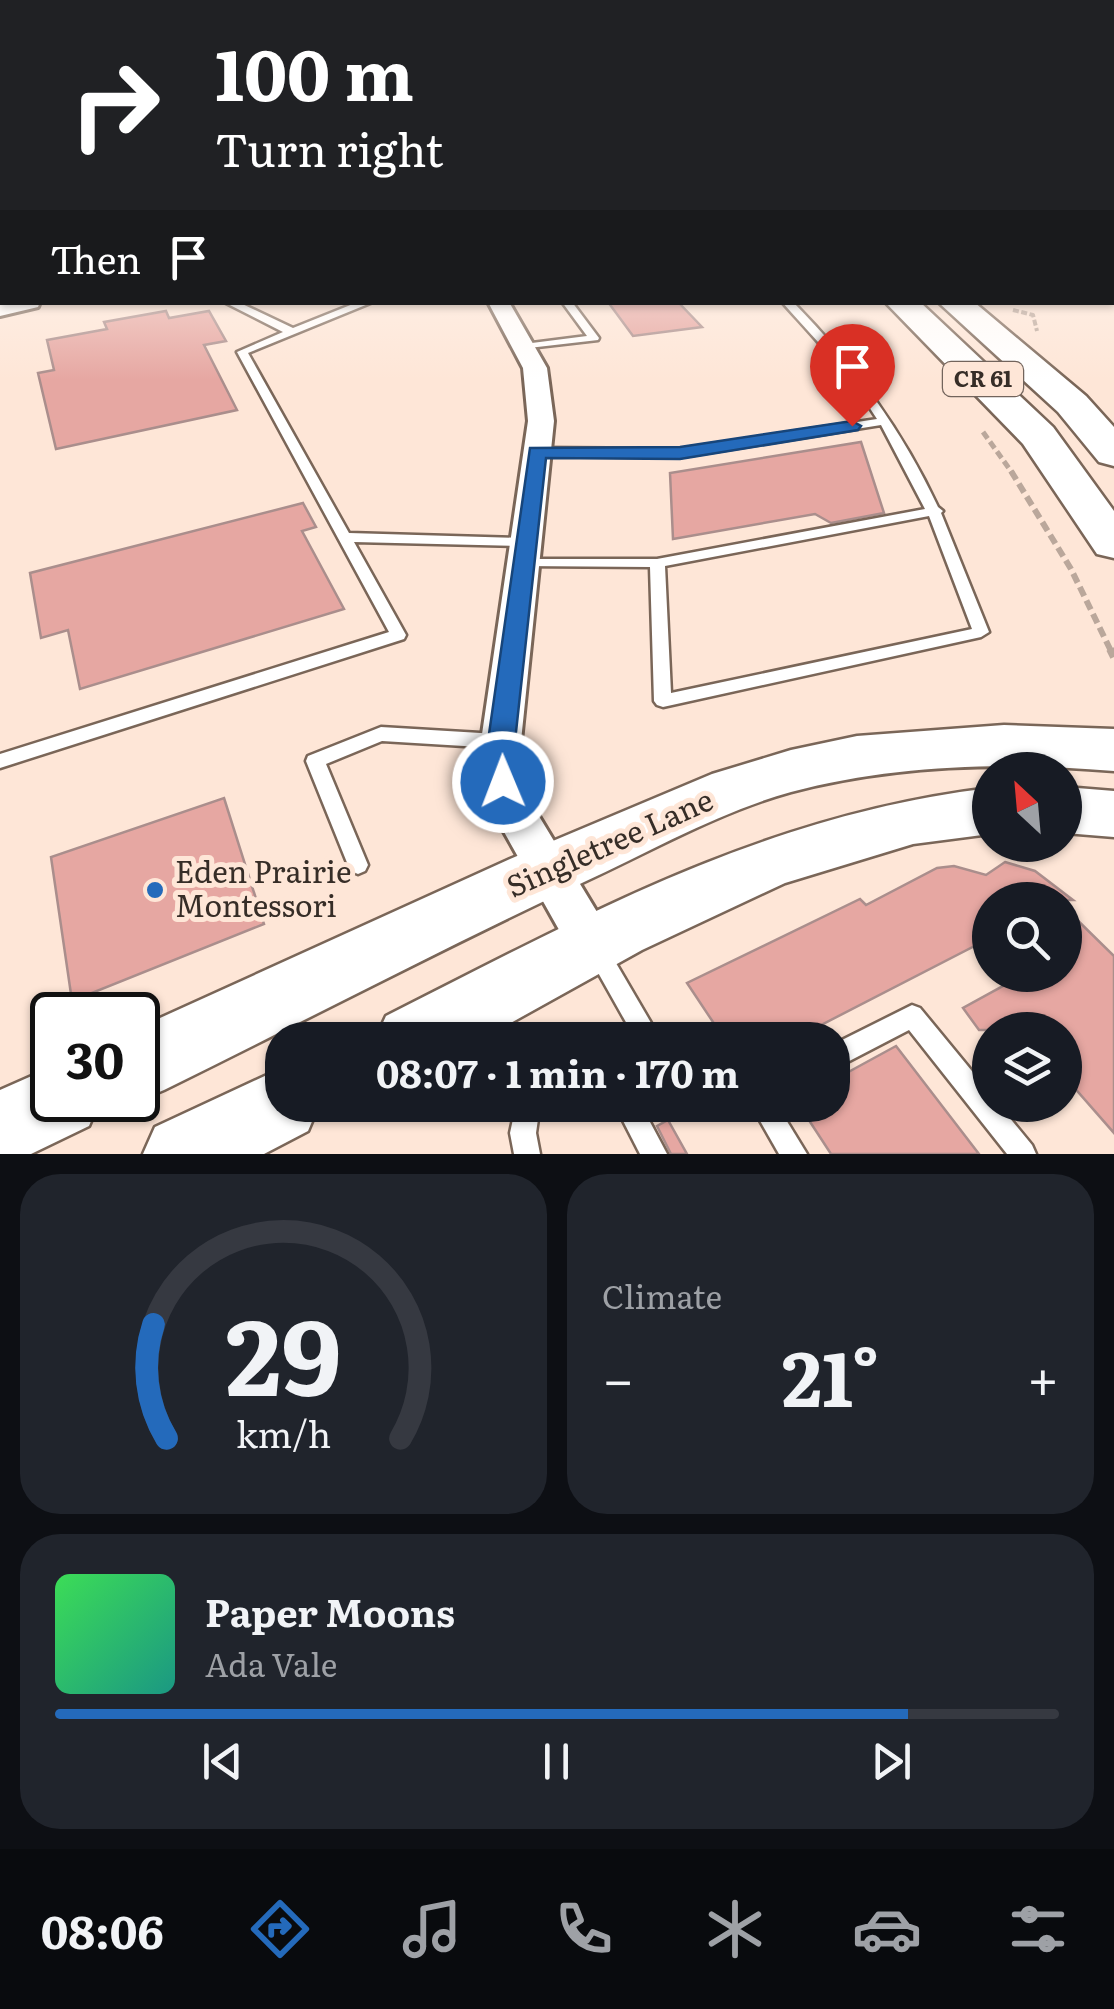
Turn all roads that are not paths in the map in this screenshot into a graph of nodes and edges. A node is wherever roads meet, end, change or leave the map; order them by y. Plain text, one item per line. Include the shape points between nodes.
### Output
1 (234, 305) edge
2 (360, 305) edge
3 (500, 305) edge
4 (568, 305) edge
5 (790, 305) edge
6 (905, 305) edge
7 (957, 305) edge
8 (1012, 310) dead end
9 (292, 332) junction
10 (524, 348) junction
11 (1072, 404) junction
12 (886, 421) junction
13 (537, 452) junction
14 (1114, 453) edge
15 (936, 511) junction
16 (344, 537) junction
17 (1114, 544) edge
18 (522, 552) junction
19 (657, 563) junction
20 (501, 741) junction
21 (1114, 750) edge
22 (0, 760) edge
23 (1082, 811) edge
24 (972, 813) edge
25 (1114, 814) edge
26 (358, 865) dead end
27 (546, 871) junction
28 (594, 945) junction
29 (446, 1022) edge
30 (639, 1022) edge
31 (850, 1049) edge
32 (160, 1055) edge
33 (265, 1113) edge
34 (30, 1115) edge
35 (526, 1122) edge
36 (636, 1122) edge
37 (774, 1122) edge
38 (0, 1129) edge
39 (182, 1154) edge
40 (527, 1154) edge
41 (654, 1154) edge
42 (794, 1154) edge
43 (1023, 1154) edge

1 - 9 lane
2 - 9 lane
3 - 10 street
4 - 10 lane via 594,338
5 - 12 lane via 827,340
6 - 17 main road, CR 61 via 1038,436
7 - 11 main road, CR 61
8 - 11 main road via 1012,325 1067,382
9 - 16 lane via 242,352
10 - 13 street via 539,390
11 - 14 main road, CR 61
12 - 13 lane via 680,453
12 - 15 lane
13 - 18 street
15 - 19 lane
15 - 19 lane via 980,632 663,701
16 - 18 lane
16 - 22 lane via 398,634
18 - 19 lane
18 - 20 street
20 - 26 lane via 381,734 315,762
20 - 27 street via 503,782
21 - 27 street, Singletree Lane via 960,745 817,764 734,789
23 - 25 street
24 - 28 street via 867,828 784,855
27 - 28 street
27 - 32 street, Singletree Lane
28 - 29 street
28 - 30 lane
31 - 43 lane via 912,1016
33 - 39 street
34 - 38 street
35 - 40 lane
36 - 41 lane
37 - 42 lane

